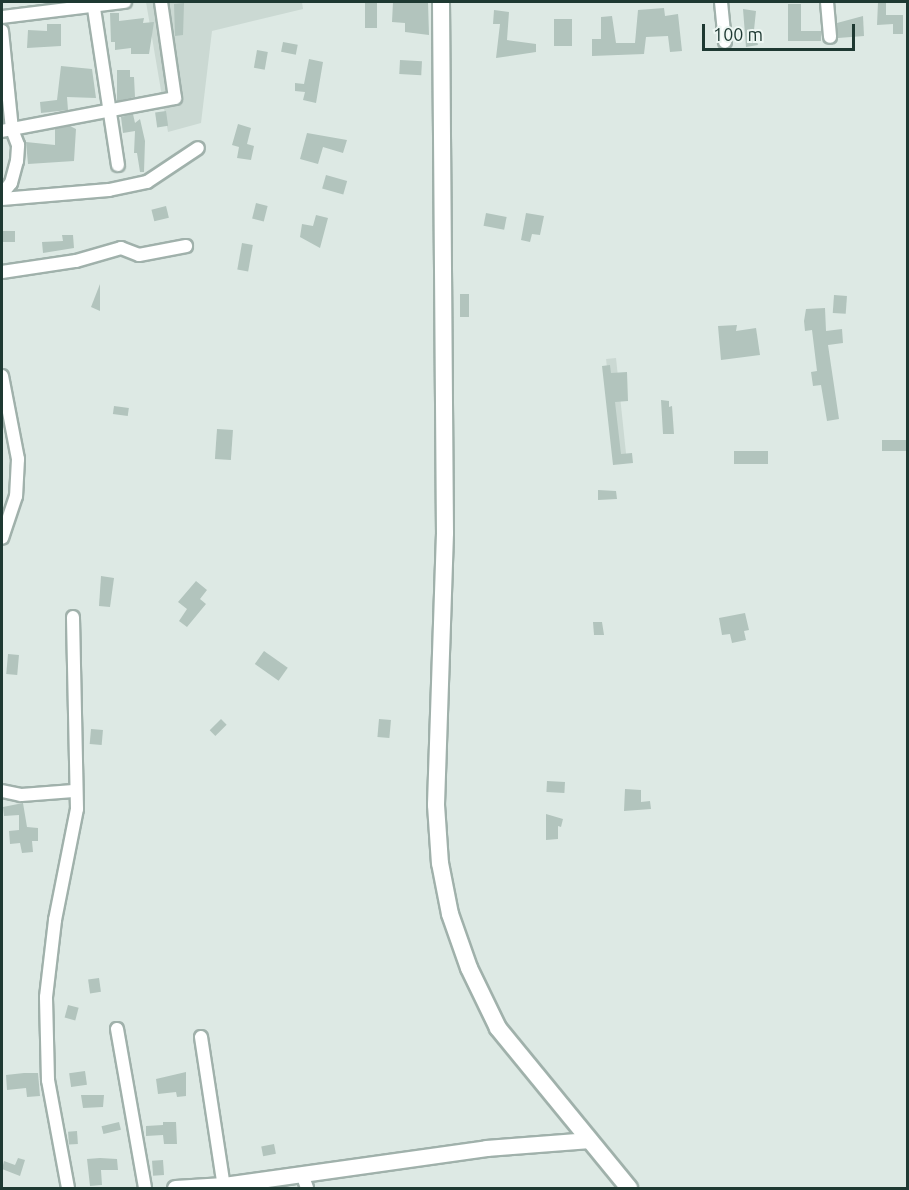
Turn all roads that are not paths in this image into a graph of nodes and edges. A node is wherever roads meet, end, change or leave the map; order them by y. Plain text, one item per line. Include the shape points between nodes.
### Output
1 (125, 2) edge
2 (161, 2) edge
3 (441, 2) edge
4 (721, 2) edge
5 (827, 2) edge
6 (93, 3) edge
7 (2, 16) edge
8 (2, 32) edge
9 (830, 37) dead end
10 (725, 42) dead end
11 (110, 109) junction
12 (7, 130) edge
13 (198, 147) dead end
14 (118, 165) dead end
15 (2, 194) edge
16 (2, 199) edge
17 (186, 246) dead end
18 (2, 272) edge
19 (2, 376) edge
20 (2, 538) edge
21 (73, 617) dead end
22 (2, 790) edge
23 (74, 791) junction
24 (117, 1029) dead end
25 (201, 1037) dead end
26 (590, 1140) junction
27 (305, 1181) edge
28 (224, 1187) edge
29 (68, 1188) edge
30 (145, 1188) edge
31 (175, 1188) edge
32 (629, 1188) edge

1 - 6 street
2 - 11 street via 175,98
3 - 26 main road via 445,533 436,806 440,863 450,914 469,968 498,1028
4 - 10 street
5 - 9 street
6 - 7 street
6 - 11 street
8 - 12 street
11 - 12 street
11 - 14 street
12 - 15 street via 18,145 17,161 11,183
13 - 16 street via 147,182 109,190
17 - 18 street via 139,255 121,248 76,261
19 - 20 street via 18,459 16,496
21 - 23 street
22 - 23 street via 21,795
23 - 29 street via 77,809 55,920 46,997 48,1080
24 - 30 street
25 - 28 street
26 - 27 street via 486,1148
26 - 32 main road
27 - 28 street
28 - 31 street

